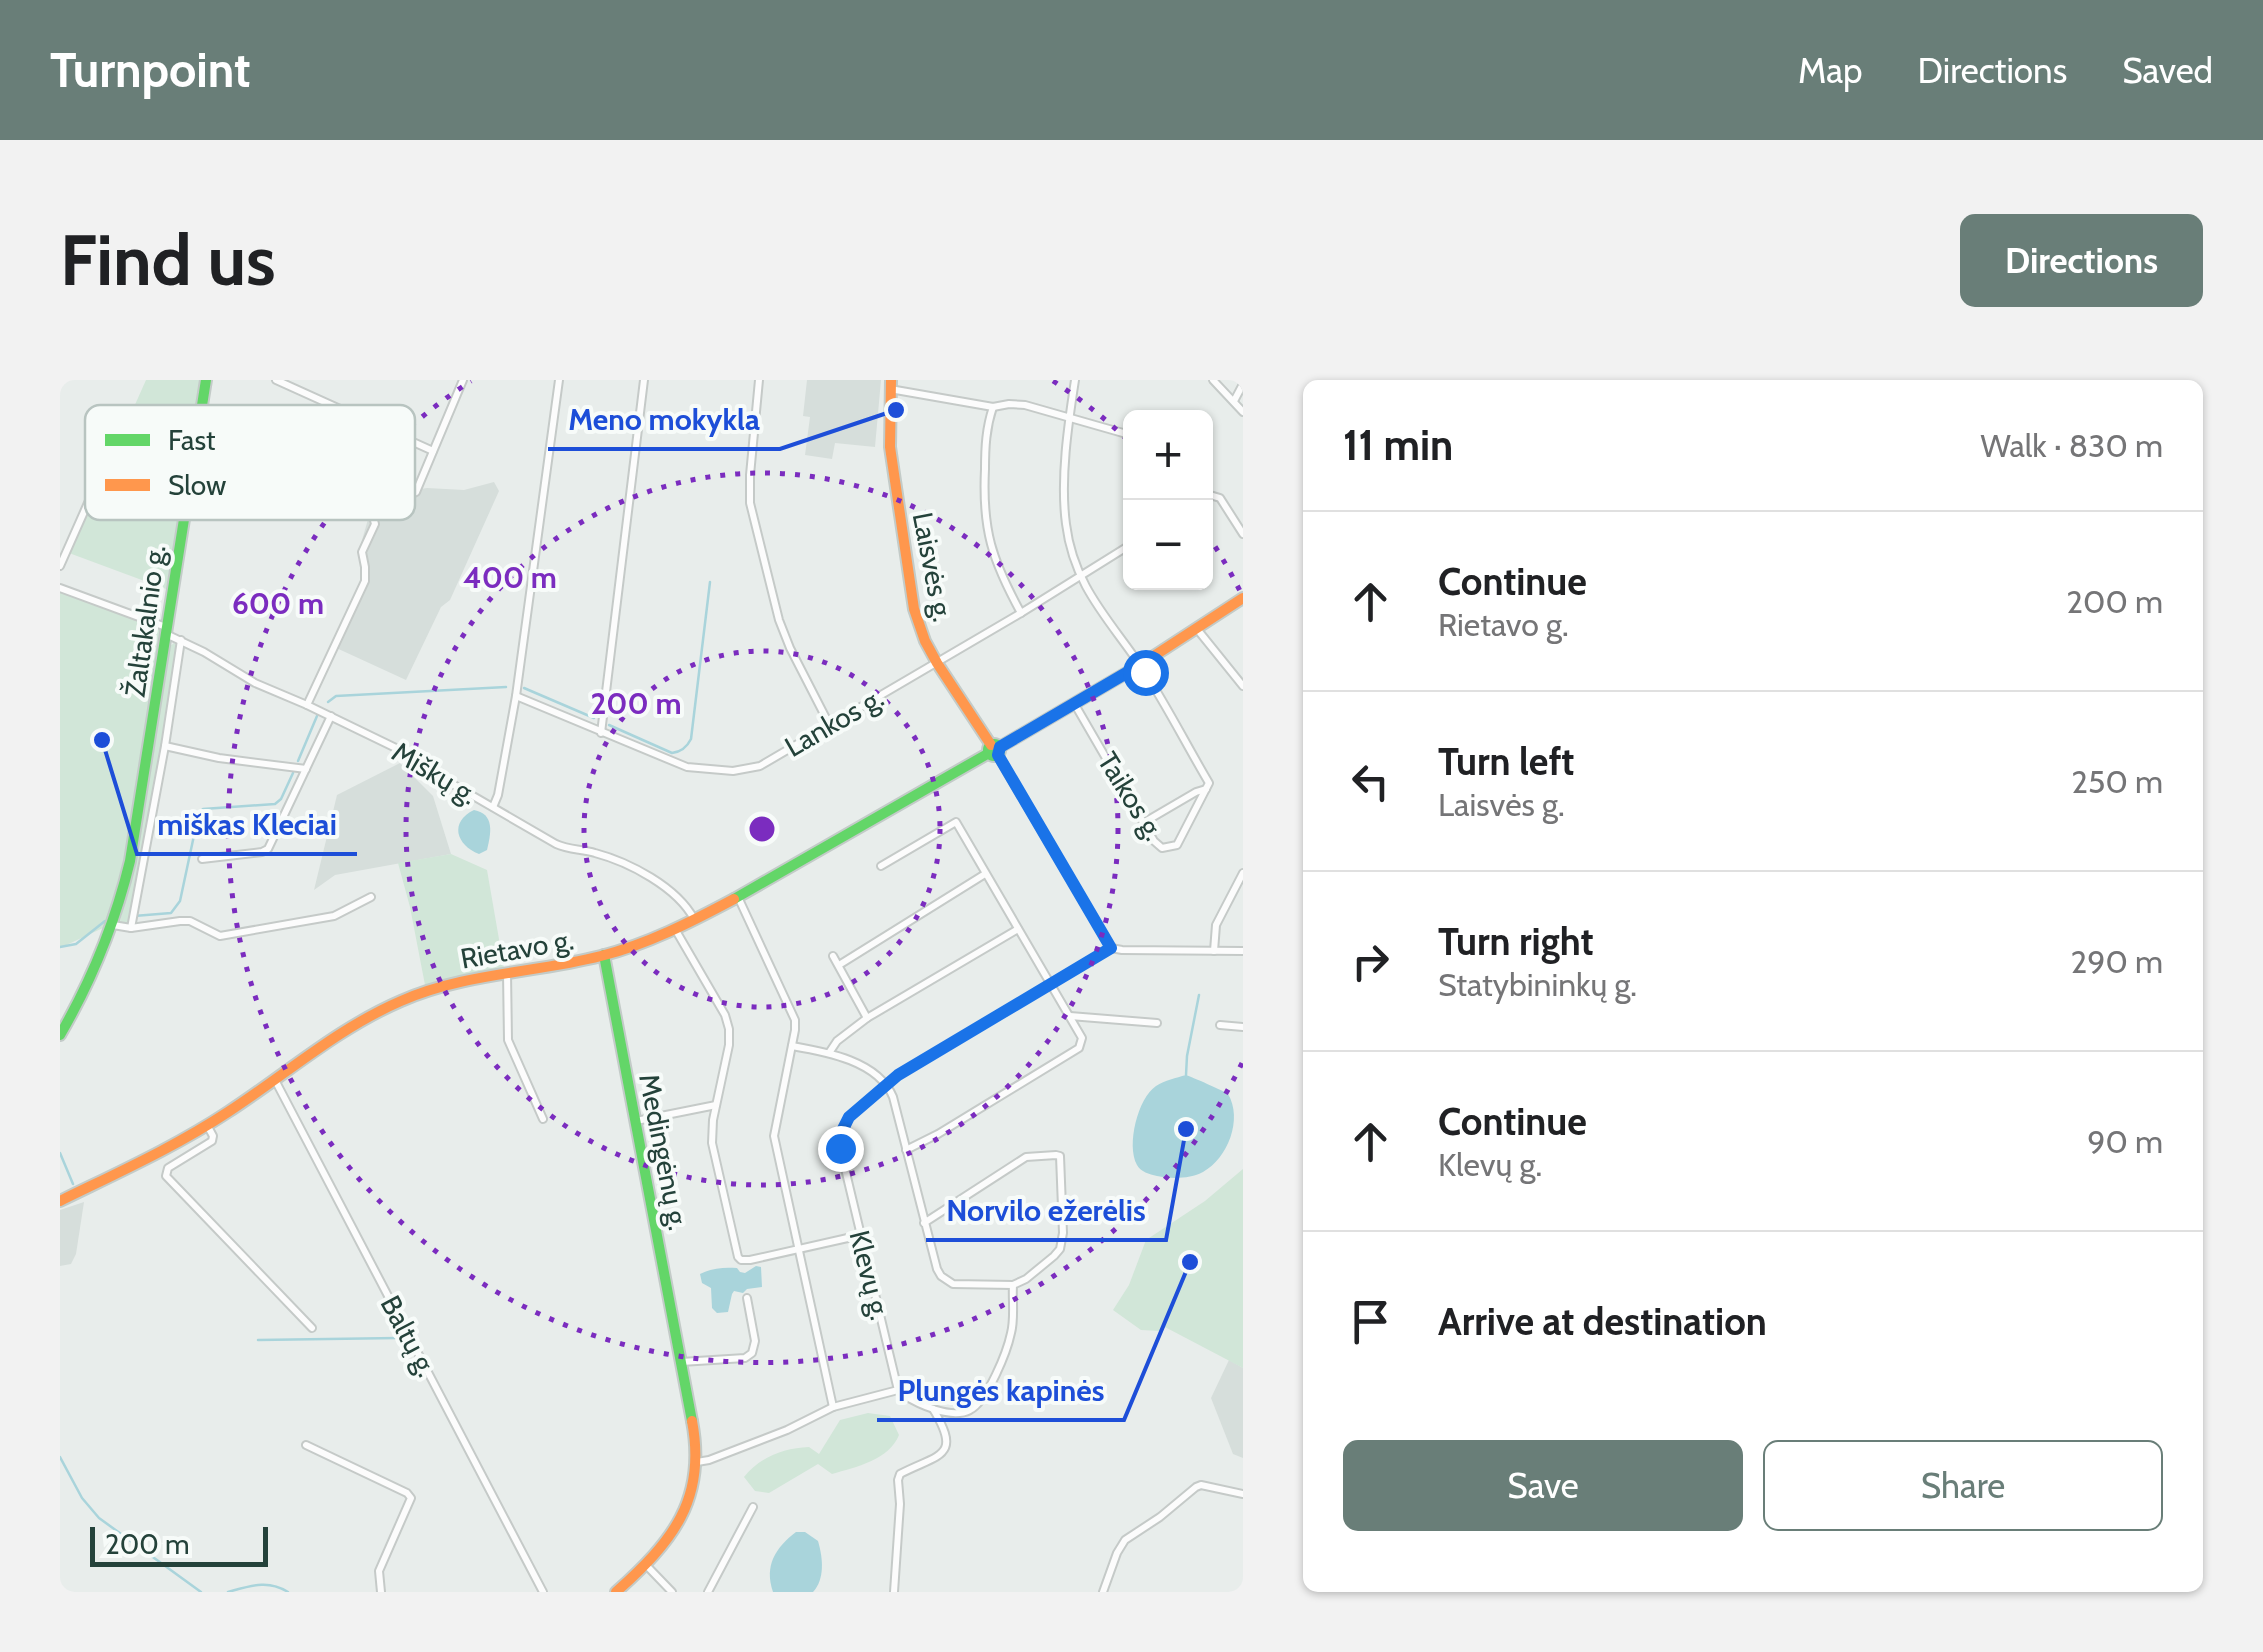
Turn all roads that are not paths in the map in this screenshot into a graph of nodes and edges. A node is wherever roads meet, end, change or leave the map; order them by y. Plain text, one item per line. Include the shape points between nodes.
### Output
1 (206, 380) edge
2 (276, 380) edge
3 (463, 380) edge
4 (559, 380) edge
5 (644, 380) edge
6 (760, 380) edge
7 (1075, 380) edge
8 (1214, 380) edge
9 (891, 384) edge
10 (1243, 384) edge
11 (1234, 401) junction
12 (202, 405) edge
13 (331, 405) edge
14 (993, 407) junction
15 (1243, 412) edge
16 (1069, 417) junction
17 (1123, 433) edge
18 (415, 443) edge
19 (433, 451) junction
20 (415, 492) edge
21 (1213, 496) edge
22 (85, 511) edge
23 (184, 520) edge
24 (375, 520) edge
25 (1243, 534) edge
26 (1123, 549) edge
27 (60, 566) edge
28 (1080, 576) junction
29 (60, 588) edge
30 (1243, 598) edge
31 (1021, 613) junction
32 (1197, 628) junction
33 (167, 631) junction
34 (181, 640) junction
35 (938, 663) junction
36 (1140, 665) junction
37 (1243, 686) edge
38 (516, 696) junction
39 (1074, 703) junction
40 (307, 705) junction
41 (331, 716) junction
42 (829, 724) junction
43 (601, 733) junction
44 (164, 746) junction
45 (994, 750) junction
46 (306, 769) junction
47 (1206, 789) junction
48 (493, 807) junction
49 (1143, 823) junction
50 (202, 859) dead end
51 (882, 866) dead end
52 (1243, 873) edge
53 (985, 874) junction
54 (738, 896) junction
55 (371, 897) dead end
56 (694, 918) junction
57 (112, 925) junction
58 (131, 928) junction
59 (675, 928) junction
60 (1018, 929) junction
61 (1111, 948) junction
62 (1214, 951) junction
63 (1243, 951) edge
64 (604, 956) junction
65 (833, 956) dead end
66 (840, 965) junction
67 (506, 973) junction
68 (1051, 984) junction
69 (1068, 1016) junction
70 (867, 1018) junction
71 (1157, 1024) dead end
72 (1220, 1025) dead end
73 (1243, 1026) edge
74 (60, 1035) edge
75 (792, 1046) junction
76 (829, 1053) junction
77 (275, 1080) junction
78 (888, 1085) junction
79 (716, 1105) junction
80 (543, 1119) dead end
81 (636, 1120) junction
82 (207, 1125) junction
83 (906, 1150) junction
84 (60, 1200) edge
85 (924, 1223) junction
86 (861, 1235) junction
87 (799, 1250) junction
88 (1012, 1285) junction
89 (746, 1298) dead end
90 (312, 1328) dead end
91 (681, 1360) junction
92 (898, 1390) junction
93 (833, 1407) junction
94 (932, 1408) junction
95 (306, 1445) dead end
96 (696, 1462) junction
97 (1243, 1494) edge
98 (753, 1507) dead end
99 (646, 1565) junction
100 (1104, 1588) edge
101 (381, 1592) edge
102 (543, 1592) edge
103 (616, 1592) edge
104 (672, 1592) edge
105 (708, 1592) edge
106 (894, 1592) edge
107 (1095, 1592) edge

1 - 12 main road, Žaltakalnio g.
2 - 13 street
3 - 19 street
4 - 38 street
5 - 43 street
6 - 42 street via 750,503 790,648
7 - 16 street
8 - 11 street
9 - 14 street
9 - 35 main road, Laisvės g. via 890,448 914,609
10 - 11 street
11 - 15 street
14 - 16 street via 1024,405
14 - 31 street via 986,428 986,528
16 - 17 street
16 - 28 street via 1065,514
18 - 19 street
19 - 20 street
21 - 25 street
22 - 27 street
23 - 33 main road, Žaltakalnio g.
24 - 40 street via 362,552 365,581
26 - 28 street, Lankos g.
28 - 31 street, Lankos g.
28 - 36 street
29 - 33 street, Miškų g.
30 - 32 main road, Rietavo g.
31 - 35 street, Lankos g.
32 - 36 main road, Rietavo g.
32 - 37 street
33 - 34 street, Miškų g.
33 - 57 main road, Žaltakalnio g. via 134,841
34 - 40 street, Miškų g.
34 - 44 street
35 - 42 street, Lankos g.
35 - 45 main road, Laisvės g.
36 - 39 main road, Rietavo g.
36 - 47 street via 1209,783
38 - 43 street, Lankos g.
38 - 48 street
39 - 45 main road, Rietavo g.
39 - 49 street, Taikos g.
40 - 41 street, Miškų g.
41 - 46 street
41 - 48 street, Miškų g.
42 - 43 street, Lankos g. via 760,766 733,770 687,766
44 - 46 street
44 - 58 street
45 - 54 main road, Rietavo g.
45 - 61 street, Laisvės g.
46 - 50 street via 268,849
47 - 49 street
47 - 49 street, Taikos g. via 1177,845 1157,846
48 - 56 street, Miškų g. via 561,847 641,872
51 - 53 street via 956,822
52 - 62 street via 1216,925
53 - 60 street
53 - 66 street
54 - 56 main road, Rietavo g.
54 - 75 street via 795,1020
55 - 58 street via 334,916 220,936 180,920
56 - 59 main road, Rietavo g.
57 - 58 street
57 - 74 main road, Žaltakalnio g.
59 - 64 main road, Rietavo g.
59 - 79 street via 728,1022
60 - 68 street
60 - 70 street
61 - 62 street
61 - 68 street, Klevų g.
62 - 63 street
64 - 67 main road, Rietavo g.
64 - 81 main road, Medingėnų g.
65 - 66 street
66 - 70 street
67 - 77 main road, Rietavo g. via 399,1002
67 - 80 street via 508,1040
68 - 69 street
68 - 78 street, Klevų g.
69 - 71 street
69 - 83 street via 1082,1038 1079,1048
70 - 76 street
72 - 73 street
75 - 76 street
75 - 87 street via 774,1136
76 - 78 street
77 - 82 main road, Rietavo g.
77 - 102 street, Baltų g.
78 - 83 street
78 - 86 street, Klevų g. via 849,1117 840,1139
79 - 81 street
79 - 87 street via 712,1143 736,1254 741,1260
81 - 91 main road, Medingėnų g.
82 - 84 main road, Rietavo g.
82 - 90 street via 212,1140 168,1168 166,1176
83 - 85 street
85 - 88 street via 946,1281
85 - 88 street via 1026,1157 1060,1156 1060,1250
86 - 87 street
86 - 92 street, Klevų g.
87 - 93 street
88 - 94 street via 1012,1332 982,1398 967,1411
89 - 91 street via 752,1354
91 - 96 main road, Medingėnų g.
92 - 93 street
92 - 94 street
93 - 96 street
94 - 106 street via 946,1446 934,1460 900,1474
95 - 101 street via 411,1498 379,1570
96 - 99 main road, Medingėnų g. via 680,1521
97 - 100 street via 1196,1487 1124,1540
98 - 105 street
99 - 103 main road, Medingėnų g.
99 - 104 street
100 - 107 street

